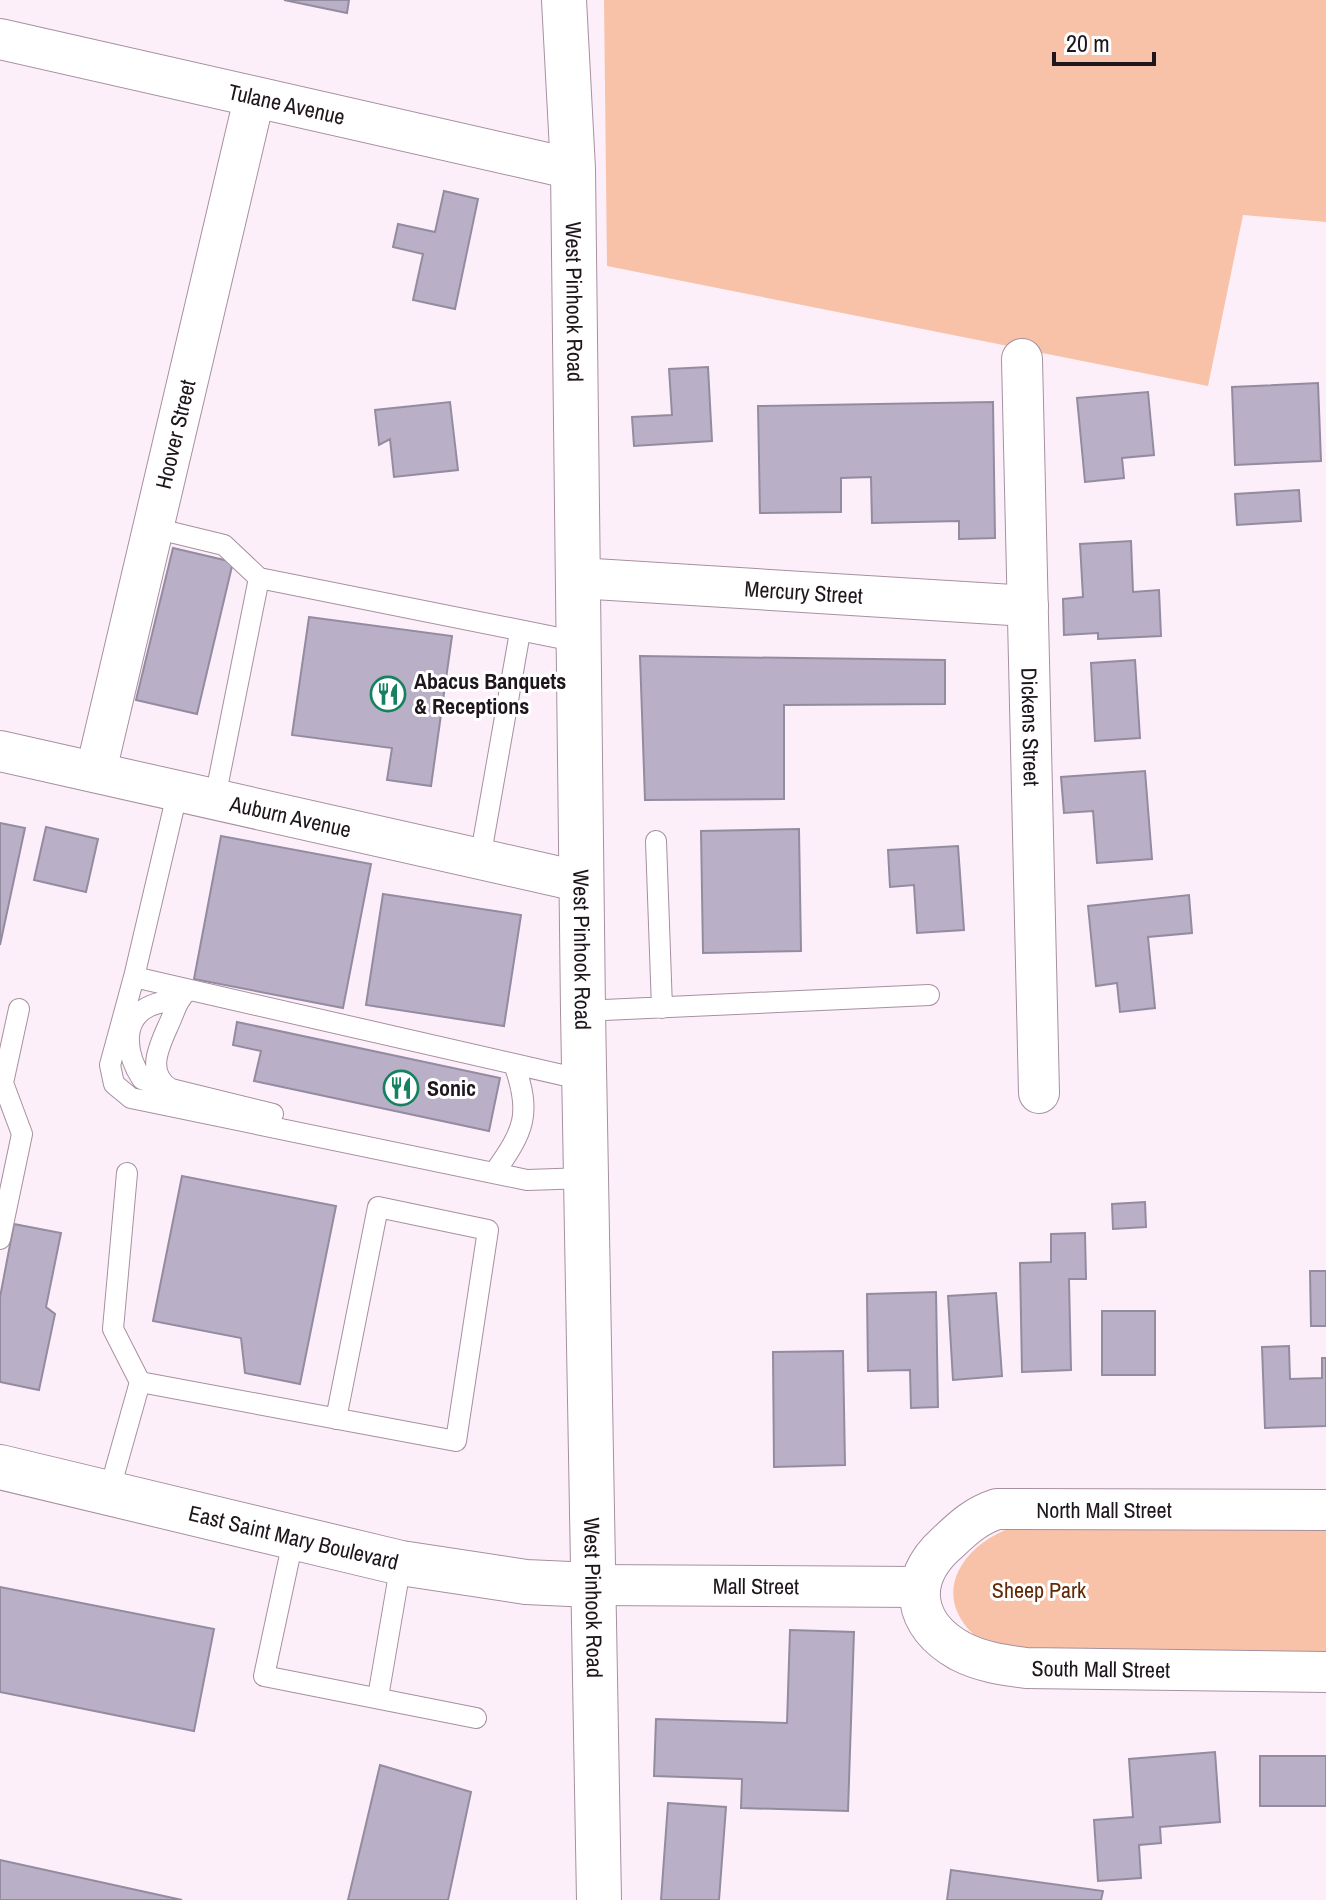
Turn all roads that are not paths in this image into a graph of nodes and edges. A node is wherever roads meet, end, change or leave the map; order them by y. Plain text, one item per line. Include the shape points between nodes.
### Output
1 (564, 0) edge
2 (0, 39) edge
3 (254, 99) junction
4 (573, 169) junction
5 (1022, 359) dead end
6 (154, 528) junction
7 (259, 578) junction
8 (578, 578) junction
9 (1028, 606) junction
10 (520, 632) junction
11 (579, 642) junction
12 (0, 751) edge
13 (96, 771) junction
14 (196, 794) junction
15 (656, 841) dead end
16 (480, 859) junction
17 (582, 882) junction
18 (134, 977) junction
19 (183, 994) junction
20 (929, 995) dead end
21 (662, 1008) junction
22 (19, 1009) dead end
23 (583, 1011) junction
24 (514, 1064) junction
25 (584, 1080) junction
26 (2, 1083) edge
27 (171, 1089) junction
28 (1039, 1093) dead end
29 (394, 1153) junction
30 (127, 1173) dead end
31 (494, 1173) junction
32 (586, 1178) junction
33 (0, 1239) edge
34 (140, 1382) junction
35 (336, 1419) junction
36 (0, 1467) edge
37 (109, 1492) junction
38 (1326, 1510) edge
39 (294, 1536) junction
40 (401, 1563) junction
41 (592, 1585) junction
42 (919, 1587) junction
43 (1326, 1672) edge
44 (378, 1697) junction
45 (476, 1718) dead end
46 (599, 1900) edge

1 - 4 main road, West Pinhook Road
2 - 3 street, Tulane Avenue
3 - 4 street, Tulane Avenue
3 - 6 street, Hoover Street
4 - 8 main road, West Pinhook Road
5 - 9 street, Dickens Street
6 - 7 lane via 224,545
6 - 13 street, Hoover Street
7 - 10 lane
7 - 14 lane
8 - 9 street, Mercury Street
8 - 11 main road, West Pinhook Road
9 - 28 street, Dickens Street
10 - 11 lane
10 - 16 lane
11 - 17 main road, West Pinhook Road
12 - 13 street, Auburn Avenue
13 - 14 street, Auburn Avenue
14 - 16 street, Auburn Avenue
14 - 18 lane
15 - 21 lane
16 - 17 street, Auburn Avenue
17 - 23 main road, West Pinhook Road
18 - 19 lane
18 - 29 lane via 110,1065 114,1084 131,1098
19 - 24 lane
19 - 27 lane via 155,1063 157,1077
19 - 27 lane via 137,1016 128,1043 142,1079
20 - 21 lane
21 - 23 lane
22 - 26 lane
23 - 25 main road, West Pinhook Road
24 - 25 lane
24 - 31 lane via 525,1094 522,1123
25 - 32 main road, West Pinhook Road
26 - 33 lane via 22,1134
27 - 29 lane via 361,1136
29 - 31 lane
30 - 34 lane via 113,1329
31 - 32 lane via 527,1180
32 - 41 main road, West Pinhook Road
34 - 35 lane
34 - 37 lane
35 - 35 lane via 456,1441 488,1230 378,1207
36 - 37 main road, East Saint Mary Boulevard
37 - 39 main road, East Saint Mary Boulevard
38 - 42 street, North Mall Street via 997,1509 966,1525 939,1550
39 - 40 main road, East Saint Mary Boulevard
39 - 44 lane via 264,1676
40 - 41 main road, East Saint Mary Boulevard via 526,1582
40 - 44 lane
41 - 42 street, Mall Street
41 - 46 main road, West Pinhook Road
42 - 43 street, South Mall Street via 922,1611 944,1639 999,1665
44 - 45 lane

